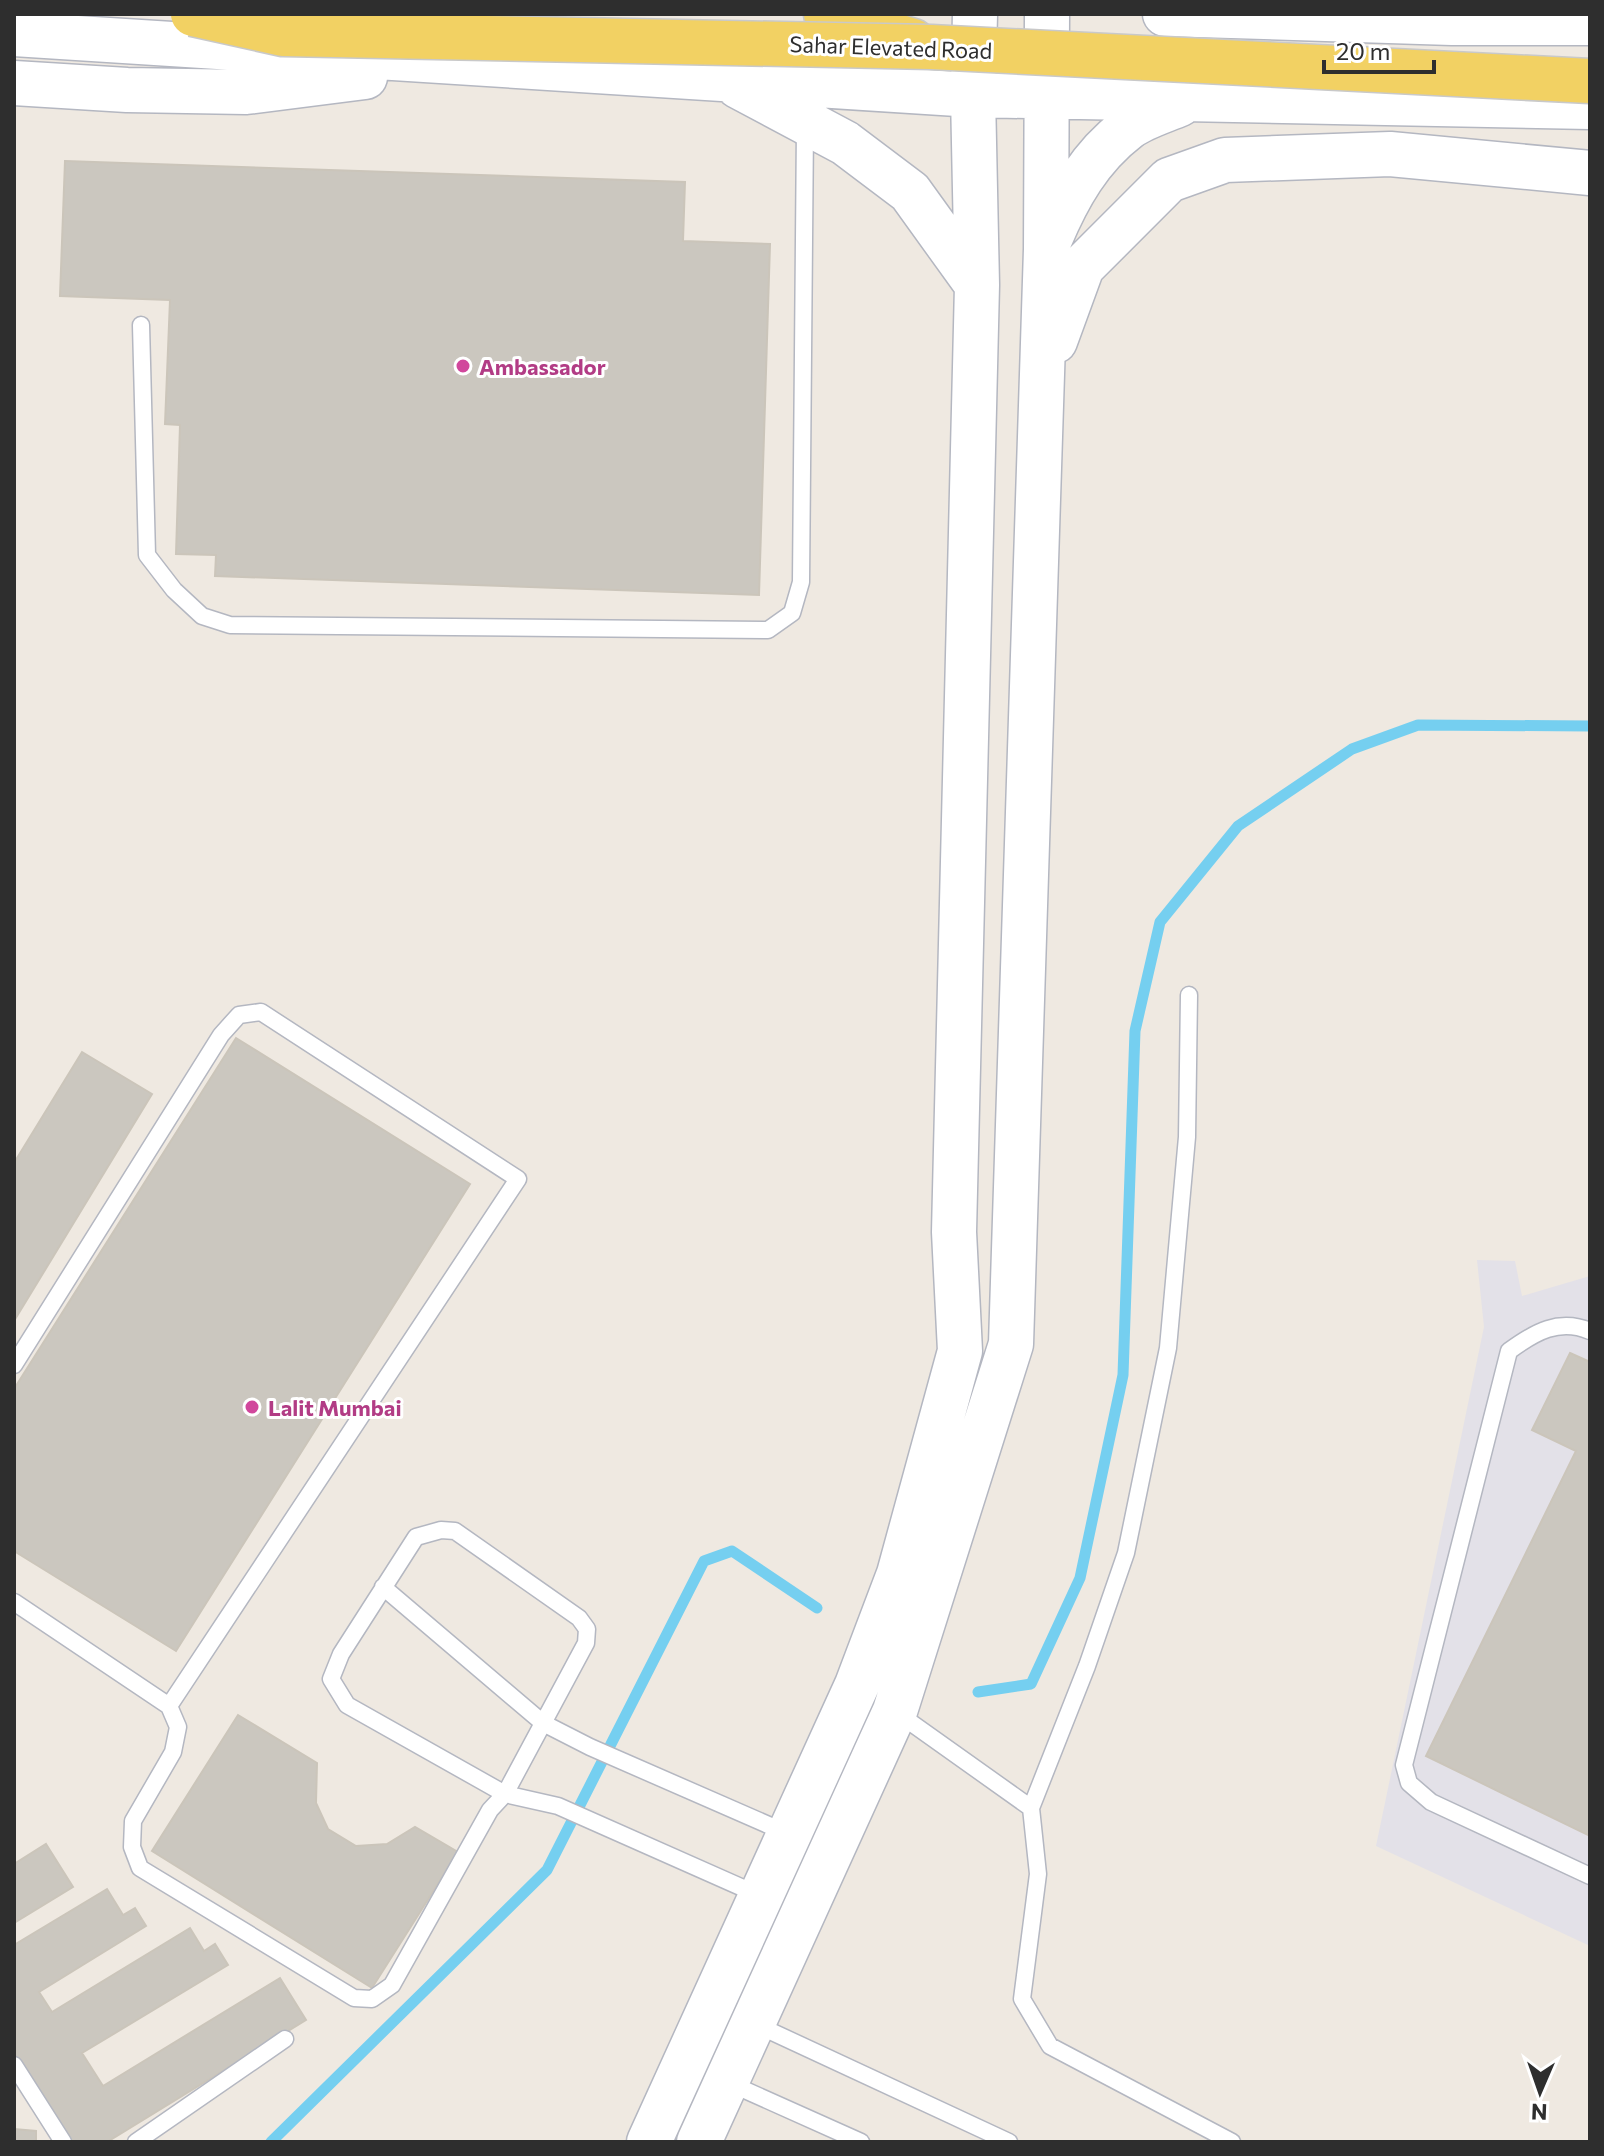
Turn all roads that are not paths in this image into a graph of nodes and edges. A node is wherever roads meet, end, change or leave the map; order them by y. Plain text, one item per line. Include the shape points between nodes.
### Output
1 (193, 14) edge
2 (826, 14) edge
3 (975, 14) edge
4 (1047, 14) edge
5 (1165, 14) edge
6 (1318, 17) edge
7 (1452, 19) edge
8 (1590, 23) edge
9 (14, 34) edge
10 (931, 47) junction
11 (467, 65) junction
12 (726, 79) junction
13 (1590, 81) edge
14 (14, 83) edge
15 (973, 95) junction
16 (1045, 96) junction
17 (1189, 100) junction
18 (1590, 107) edge
19 (805, 121) junction
20 (1590, 173) edge
21 (1046, 249) junction
22 (977, 285) junction
23 (141, 325) dead end
24 (1041, 393) junction
25 (1189, 995) dead end
26 (1590, 1331) edge
27 (14, 1365) edge
28 (383, 1587) junction
29 (14, 1602) edge
30 (169, 1706) junction
31 (895, 1711) junction
32 (543, 1723) junction
33 (505, 1794) junction
34 (1031, 1808) junction
35 (810, 1843) junction
36 (1590, 1876) edge
37 (781, 1906) junction
38 (753, 2023) junction
39 (285, 2039) dead end
40 (14, 2065) edge
41 (726, 2082) junction
42 (63, 2142) edge
43 (136, 2142) edge
44 (649, 2142) edge
45 (699, 2142) edge
46 (861, 2142) edge
47 (1009, 2142) edge
48 (1232, 2142) edge

1 - 10 main road, Sahar Elevated Road, bridge via 283,34
2 - 10 main road, bridge
3 - 15 main road
4 - 16 main road
5 - 6 main road
6 - 7 main road
7 - 8 main road
9 - 11 main road
10 - 13 main road, Sahar Elevated Road, bridge
11 - 12 main road
11 - 14 main road via 246,92
12 - 15 main road
12 - 19 main road
15 - 16 main road
15 - 22 main road
16 - 17 main road
16 - 21 main road
17 - 18 main road
17 - 21 main road via 1130,127 1092,162 1068,196
19 - 22 main road via 845,143 910,192
19 - 23 lane via 801,582 792,613 768,630 230,625 202,616 147,555
20 - 24 main road via 1390,154 1225,160 1169,180 1082,267
21 - 24 main road
22 - 35 main road via 954,1232 960,1351 899,1574 857,1685
24 - 31 main road via 1011,1344
25 - 34 lane via 1187,1137 1168,1348 1126,1553
26 - 36 lane via 1576,1326 1547,1328 1509,1351 1404,1765 1409,1783 1431,1802
27 - 30 lane via 221,1035 239,1015 261,1012 518,1179
28 - 32 lane
28 - 32 lane via 416,1537 455,1531 579,1618 587,1629 586,1643
28 - 33 lane via 331,1679 347,1705
29 - 30 lane
30 - 33 lane via 178,1727 173,1752 133,1821 132,1847 140,1868 354,1998 372,1999 392,1985 490,1810
31 - 34 lane
31 - 35 main road
32 - 33 lane
32 - 35 lane
33 - 37 lane via 558,1806
34 - 48 lane via 1038,1874 1022,1999 1050,2046
35 - 37 main road
37 - 38 main road
37 - 44 main road
38 - 41 main road
38 - 47 lane
39 - 43 lane
40 - 42 lane
41 - 45 main road
41 - 46 lane

